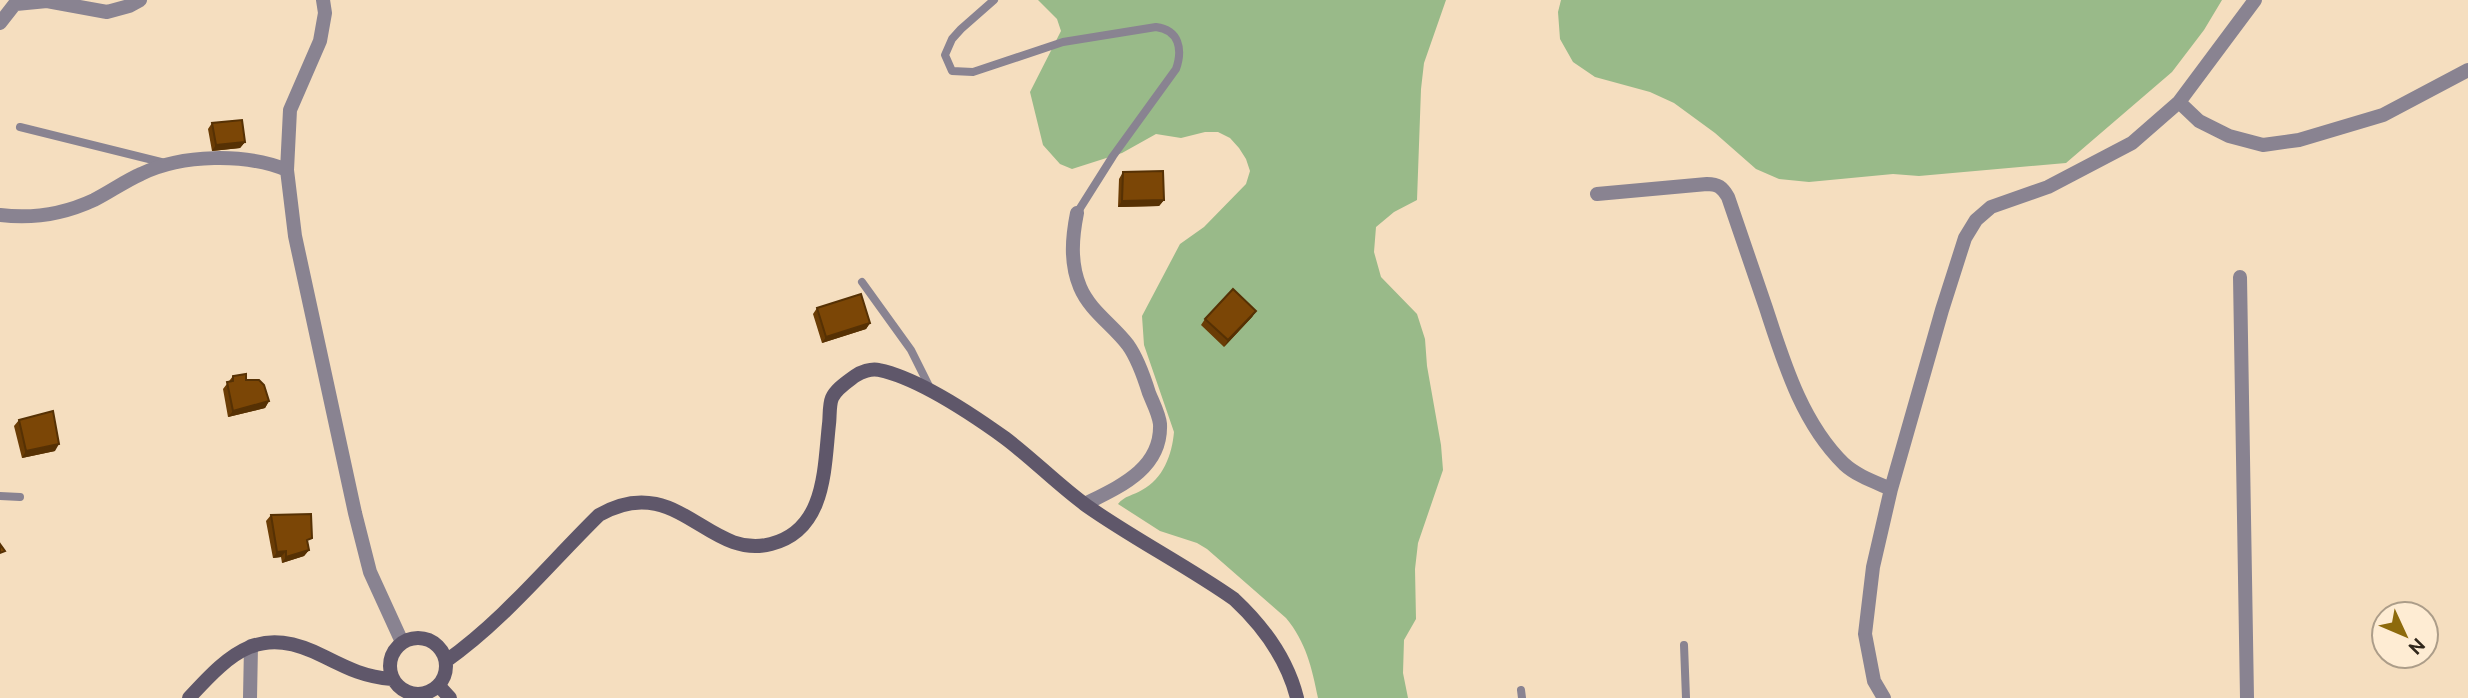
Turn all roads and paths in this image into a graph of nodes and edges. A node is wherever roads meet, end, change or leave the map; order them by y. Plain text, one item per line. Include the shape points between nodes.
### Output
1 (140, 0) edge
2 (323, 0) edge
3 (994, 0) edge
4 (2255, 0) edge
5 (17, 2) edge
6 (0, 23) edge
7 (2468, 70) edge
8 (2179, 102) junction
9 (20, 127) dead end
10 (171, 164) junction
11 (288, 170) junction
12 (1597, 194) dead end
13 (1077, 214) joint
14 (0, 215) edge
15 (2240, 277) dead end
16 (862, 282) dead end
17 (933, 394) junction
18 (1891, 489) junction
19 (0, 496) edge
20 (20, 497) dead end
21 (1085, 504) junction
22 (402, 642) junction
23 (1684, 645) dead end
24 (251, 646) junction
25 (446, 662) junction
26 (392, 679) junction
27 (439, 685) junction
28 (189, 698) edge
29 (250, 698) edge
30 (450, 698) edge
31 (1297, 698) edge
32 (1686, 698) edge
33 (1885, 698) edge
34 (2247, 698) edge

1 - 5 street via 107,12 47,1
2 - 11 street via 320,41 290,110
3 - 13 lane via 952,39 945,55 952,71 973,72 1063,41 1156,27 1166,28 1178,40 1181,55 1176,69
4 - 8 street
5 - 6 street
7 - 8 street via 2383,115 2299,140 2263,145 2229,136 2199,121
8 - 18 street via 2132,143 2048,187 1992,207 1976,220 1965,238 1942,310
9 - 10 lane
10 - 11 street via 244,158
10 - 14 street via 60,213
11 - 22 street via 295,236 355,513 370,572
12 - 18 street via 1707,184 1723,188 1803,407 1845,465
13 - 21 street via 1071,240 1080,288 1128,345 1160,422 1157,447 1147,465 1127,482
15 - 34 street
16 - 17 lane via 911,351
17 - 21 street via 1006,440
17 - 25 street via 877,369 861,372 843,385 832,398 816,506 797,530 773,544 735,542 656,503 643,500 614,506 599,515 495,621
18 - 33 street via 1873,567 1865,634 1874,681
19 - 20 lane
21 - 31 street via 1234,599 1270,637
22 - 25 street via 426,639 439,647
22 - 26 street via 391,655
23 - 32 lane
24 - 26 street via 290,642 371,677
24 - 28 street via 223,663
24 - 29 street
25 - 27 street
26 - 27 street via 414,695
27 - 30 street

